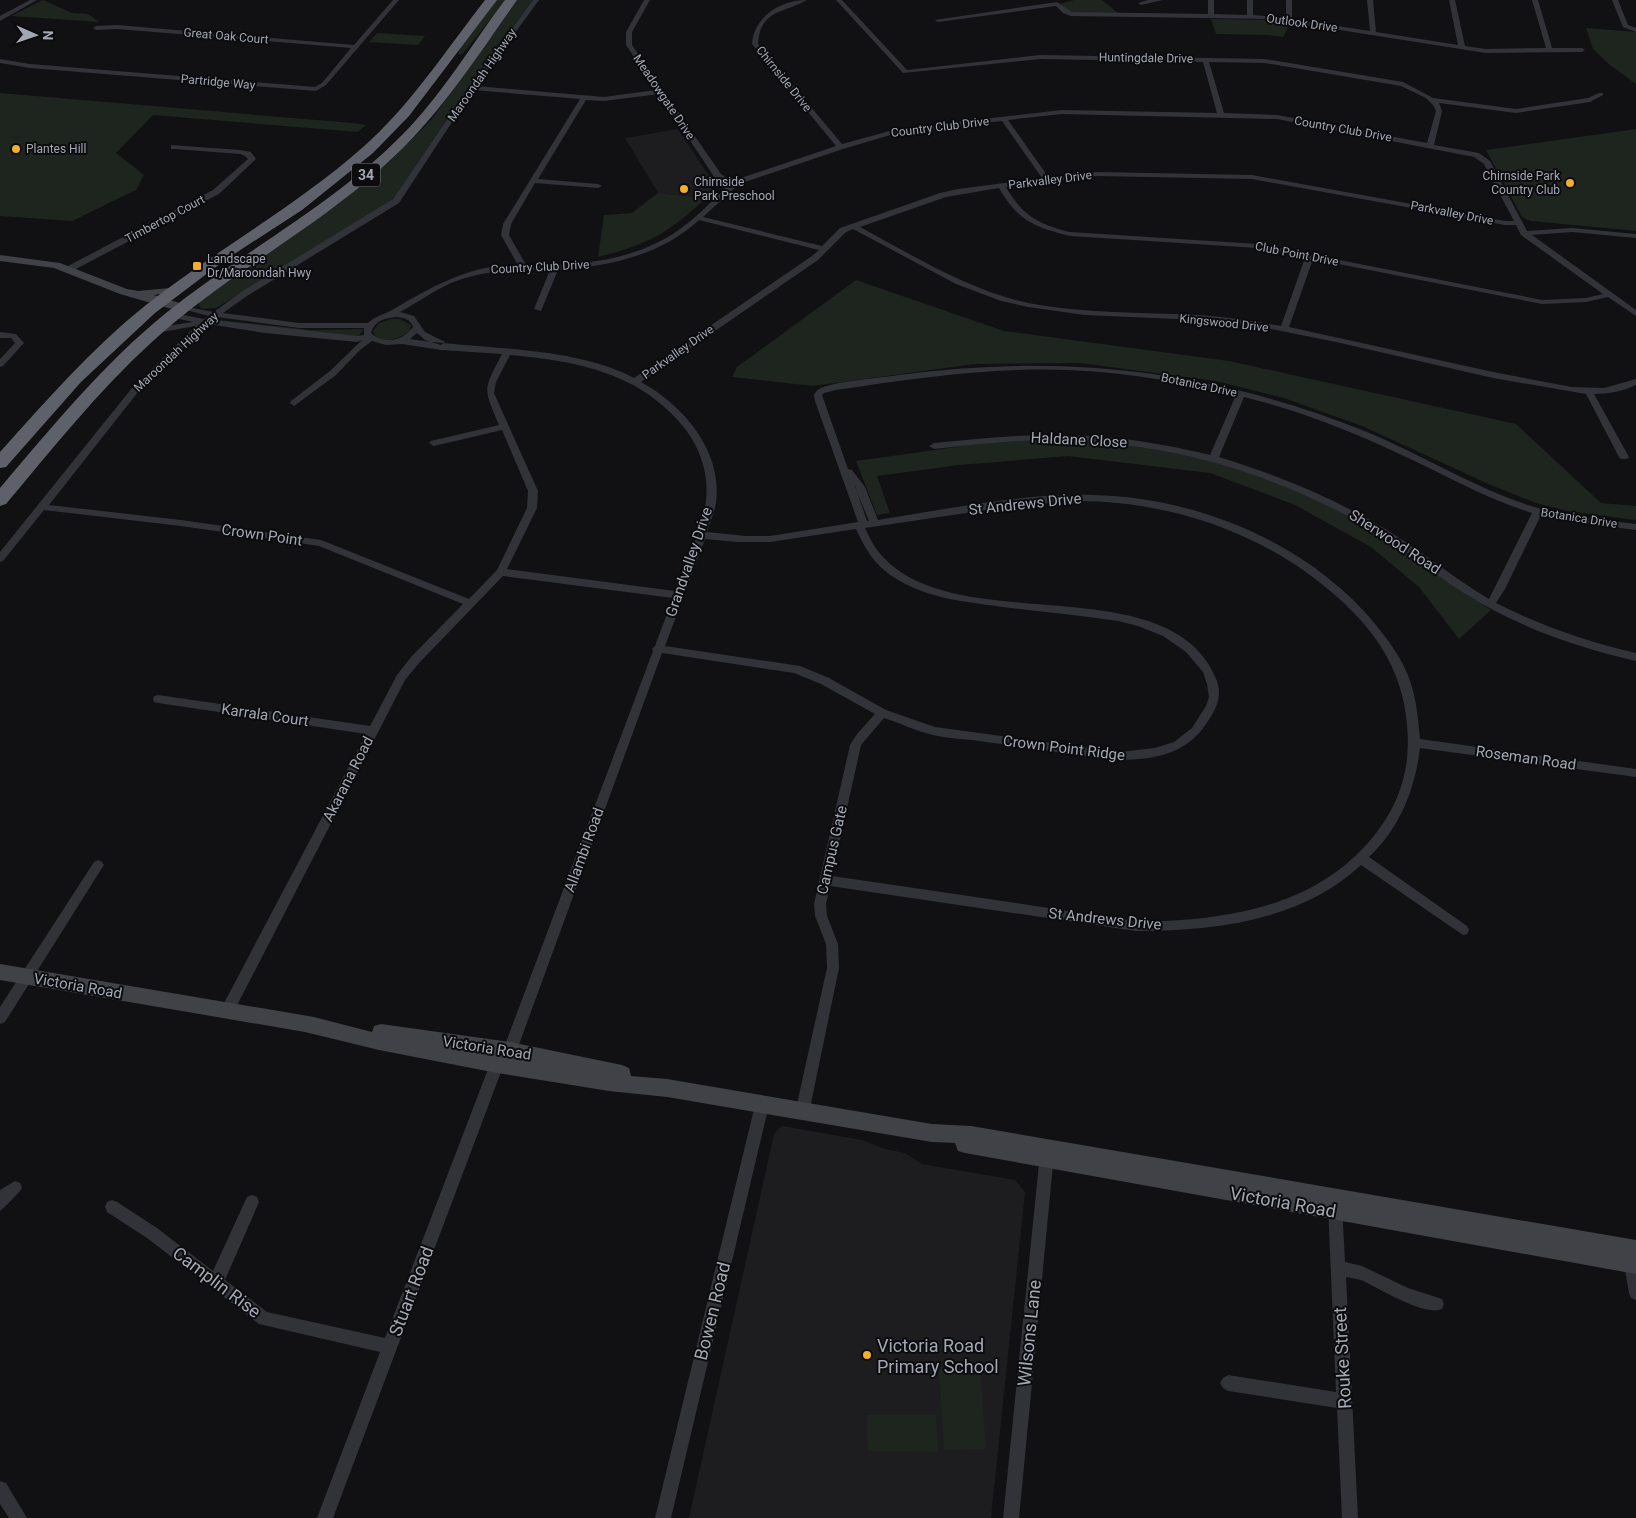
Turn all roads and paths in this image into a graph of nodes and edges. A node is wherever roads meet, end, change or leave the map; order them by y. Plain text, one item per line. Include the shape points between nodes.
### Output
1 (34, 0) edge
2 (396, 0) edge
3 (491, 0) edge
4 (511, 0) edge
5 (536, 0) edge
6 (647, 0) edge
7 (799, 0) edge
8 (839, 0) edge
9 (1064, 0) edge
10 (1160, 0) edge
11 (1211, 0) edge
12 (1250, 0) edge
13 (1289, 0) edge
14 (1370, 0) edge
15 (1452, 0) edge
16 (1535, 0) edge
17 (1615, 0) edge
18 (1139, 2) edge
19 (1057, 4) junction
20 (1150, 10) dead end
21 (1211, 16) junction
22 (1250, 17) junction
23 (0, 18) edge
24 (938, 20) dead end
25 (1289, 20) junction
26 (96, 28) dead end
27 (1636, 30) edge
28 (1374, 34) junction
29 (357, 47) junction
30 (1462, 48) junction
31 (1549, 49) junction
32 (1582, 50) dead end
33 (447, 57) junction
34 (469, 59) junction
35 (1205, 59) junction
36 (0, 61) edge
37 (471, 88) junction
38 (660, 92) junction
39 (1600, 94) dead end
40 (583, 99) junction
41 (1432, 100) junction
42 (1221, 114) junction
43 (1004, 119) junction
44 (1430, 145) junction
45 (174, 147) dead end
46 (840, 148) junction
47 (262, 154) dead end
48 (251, 157) junction
49 (1047, 180) junction
50 (533, 181) junction
51 (733, 184) junction
52 (598, 186) dead end
53 (1000, 186) junction
54 (698, 218) junction
55 (1519, 223) junction
56 (853, 226) junction
57 (1524, 233) junction
58 (1636, 236) edge
59 (824, 249) junction
60 (1310, 256) junction
61 (0, 258) edge
62 (523, 266) junction
63 (555, 268) junction
64 (69, 270) junction
65 (176, 289) junction
66 (435, 290) junction
67 (124, 292) junction
68 (137, 294) junction
69 (1608, 295) junction
70 (155, 306) junction
71 (1632, 307) edge
72 (538, 309) dead end
73 (178, 312) junction
74 (1636, 314) edge
75 (214, 315) junction
76 (388, 316) junction
77 (411, 317) junction
78 (204, 323) junction
79 (370, 325) junction
80 (417, 328) junction
81 (156, 330) junction
82 (1284, 330) junction
83 (0, 334) edge
84 (370, 337) junction
85 (398, 341) junction
86 (462, 348) junction
87 (507, 352) junction
88 (0, 364) edge
89 (635, 382) junction
90 (1636, 382) edge
91 (1589, 392) junction
92 (1241, 394) junction
93 (294, 404) dead end
94 (505, 426) junction
95 (434, 443) dead end
96 (944, 445) junction
97 (934, 446) dead end
98 (948, 454) dead end
99 (1624, 457) dead end
100 (1214, 458) junction
101 (0, 463) edge
102 (0, 500) edge
103 (43, 507) junction
104 (1538, 511) junction
105 (866, 525) junction
106 (1636, 526) edge
107 (700, 535) junction
108 (0, 560) edge
109 (501, 572) junction
110 (679, 595) junction
111 (470, 603) junction
112 (1490, 603) junction
113 (657, 649) junction
114 (1636, 657) edge
115 (158, 699) dead end
116 (882, 713) junction
117 (372, 731) junction
118 (1415, 743) junction
119 (1636, 773) edge
120 (1362, 859) junction
121 (98, 865) dead end
122 (825, 880) junction
123 (1463, 930) dead end
124 (0, 972) edge
125 (26, 977) junction
126 (227, 1011) junction
127 (0, 1018) edge
128 (504, 1057) junction
129 (762, 1105) junction
130 (802, 1113) junction
131 (1048, 1153) junction
132 (15, 1188) dead end
133 (252, 1202) dead end
134 (0, 1204) edge
135 (1335, 1204) junction
136 (112, 1208) dead end
137 (1633, 1256) edge
138 (1338, 1268) junction
139 (216, 1282) junction
140 (1636, 1293) edge
141 (1437, 1304) dead end
142 (390, 1347) junction
143 (1228, 1383) dead end
144 (1344, 1401) junction
145 (0, 1489) edge
146 (19, 1518) edge
147 (325, 1518) edge
148 (663, 1518) edge
149 (1011, 1518) edge
150 (1350, 1518) edge

1 - 23 street
2 - 29 street, Partridge Way
3 - 33 highway, 34
4 - 34 highway, Maroondah Highway / 34
5 - 37 street, Maroondah Highway
6 - 38 street, Meadowgate Drive via 631,26 628,38 629,45
7 - 46 street, Chirnside Drive via 764,19 754,35 755,44
8 - 35 street, Huntingdale Drive via 905,72 1040,57
9 - 19 street
10 - 18 street
11 - 21 street
12 - 22 street
13 - 25 street
14 - 28 street
15 - 30 street
16 - 31 street
17 - 27 street via 1625,26
18 - 20 street
19 - 21 street, Outlook Drive via 1071,14
19 - 24 street
21 - 22 street, Outlook Drive
22 - 25 street, Outlook Drive
25 - 28 street, Outlook Drive
26 - 29 street, Great Oak Court via 117,27
28 - 30 street, Outlook Drive
29 - 36 street, Partridge Way via 324,84 310,89
30 - 31 street, Outlook Drive via 1501,52
31 - 32 street, Outlook Drive
33 - 34 highway
33 - 65 highway, 34 via 404,112 368,150 298,206
34 - 73 highway, Maroondah Highway / 34 via 426,116 393,151 336,200 217,281
35 - 41 street, Huntingdale Drive via 1271,61 1389,81 1417,90
35 - 42 street
37 - 40 street
37 - 75 street, Maroondah Highway via 396,201
38 - 40 street via 619,99
38 - 51 street, Meadowgate Drive via 718,176
39 - 41 street via 1590,100 1516,111
40 - 50 street
41 - 44 street via 1439,111
42 - 43 street, Country Club Drive via 1062,112
42 - 44 street, Country Club Drive via 1277,117
43 - 46 street, Country Club Drive via 896,131
43 - 49 street
44 - 55 street, Country Club Drive via 1479,156 1487,163
45 - 48 street via 240,152
46 - 51 street, Country Club Drive
47 - 48 street
48 - 64 street, Timbertop Court via 248,165 216,192
49 - 53 street, Parkvalley Drive
49 - 55 street, Parkvalley Drive via 1102,174 1263,178
50 - 52 street
50 - 62 street via 505,229 507,240
51 - 54 street, Country Club Drive
53 - 56 street, Parkvalley Drive via 943,194
53 - 60 street, Club Point Drive via 1012,206 1026,219 1070,234 1258,246
54 - 59 street
54 - 63 street, Country Club Drive via 672,238 634,254 604,262
55 - 57 street
56 - 59 street, Parkvalley Drive via 843,230
56 - 82 street, Kingswood Drive via 938,274 1011,301 1070,312 1239,322
57 - 58 street via 1572,230
57 - 69 street
59 - 89 street, Parkvalley Drive
60 - 69 street, Club Point Drive via 1542,302 1586,300
60 - 82 street
61 - 64 main road via 38,262
62 - 63 street, Country Club Drive
62 - 66 street, Country Club Drive via 495,268 468,275
63 - 72 street
64 - 67 main road
65 - 68 main road
65 - 70 highway, 34
66 - 76 street, Country Club Drive
66 - 77 street, Country Club Drive
67 - 68 main road
67 - 70 main road via 142,307
68 - 70 main road
69 - 71 street
70 - 73 main road
70 - 101 highway, 34 via 76,379
71 - 74 street
73 - 75 street
73 - 78 street
73 - 81 highway, Maroondah Highway / 34
75 - 78 street, Maroondah Highway
75 - 79 street via 319,327
76 - 77 street
76 - 79 street, Country Club Drive
77 - 80 street
78 - 81 street
78 - 84 street via 357,339
78 - 103 street, Maroondah Highway via 135,390
79 - 84 street via 367,330
80 - 85 street via 411,336
80 - 86 street, Grandvalley Drive via 431,339
81 - 102 highway, Maroondah Highway / 34 via 80,405
82 - 91 street, Kingswood Drive
83 - 88 street via 13,336 20,343
84 - 85 street, Grandvalley Drive via 386,342
84 - 93 street via 339,368
85 - 86 street, Grandvalley Drive
86 - 87 street, Grandvalley Drive
87 - 89 street, Grandvalley Drive via 579,362
87 - 94 street, Akarana Road via 490,388
89 - 107 street, Grandvalley Drive via 679,414 701,445 708,464 711,502
90 - 91 street, Kingswood Drive via 1612,390
91 - 99 street
92 - 100 street
92 - 104 street, Botanica Drive via 1344,426 1499,497
92 - 105 street, Botanica Drive via 1167,378 1039,367 972,370 826,388 818,395
94 - 95 street
94 - 109 street, Akarana Road via 533,491 532,508
96 - 97 street, Haldane Close
96 - 98 street
96 - 100 street, Haldane Close via 992,438 1094,438 1144,443
100 - 112 street, Sherwood Road via 1285,482 1349,513
103 - 108 street, Maroondah Highway
103 - 111 street, Crown Point via 321,543
104 - 106 street, Botanica Drive
104 - 112 street
105 - 107 street, St Andrews Drive via 765,539
105 - 116 street, Crown Point Ridge via 872,553 888,570 933,592 1126,619 1158,629 1181,642 1200,660 1210,678 1215,698 1202,724 1186,739 1167,750 1137,756 934,731
105 - 118 street, St Andrews Drive via 1026,502 1092,498 1159,506 1231,527 1265,541 1319,575 1375,630 1398,664 1410,699
107 - 110 street, Grandvalley Drive
109 - 110 street
109 - 111 street, Akarana Road
110 - 113 street, Grandvalley Drive
111 - 117 street, Akarana Road via 401,678
112 - 114 street, Sherwood Road via 1532,626 1572,641
113 - 116 street, Crown Point Ridge via 796,669 825,681
113 - 128 street, Allambi Road
115 - 117 street, Karrala Court
116 - 122 street, Campus Gate via 856,745
117 - 126 street, Akarana Road
118 - 119 street, Roseman Road
118 - 120 street, St Andrews Drive via 1413,771 1406,794 1383,834
120 - 122 street, St Andrews Drive via 1297,900 1227,920 1172,926 1136,926
120 - 123 street
121 - 125 street
122 - 130 street, Campus Gate via 821,916 832,944 833,968
124 - 125 main road, Victoria Road
125 - 126 main road, Victoria Road
125 - 127 street
126 - 128 main road, Victoria Road via 303,1023 380,1042
128 - 129 main road, Victoria Road via 609,1082 667,1088
128 - 142 street, Stuart Road
129 - 130 main road, Victoria Road
129 - 148 street, Bowen Road
130 - 131 main road, Victoria Road via 932,1133 971,1134
131 - 135 main road, Victoria Road
131 - 149 street, Wilsons Lane
132 - 134 street via 5,1195
133 - 139 street
135 - 137 main road, Victoria Road
135 - 138 street, Rouke Street
136 - 139 street, Camplin Rise via 152,1233
137 - 140 street
138 - 141 street via 1362,1273 1406,1295
138 - 144 street, Rouke Street
139 - 142 street, Camplin Rise via 264,1319
142 - 147 street, Stuart Road
143 - 144 street
144 - 150 street, Rouke Street
145 - 146 street

